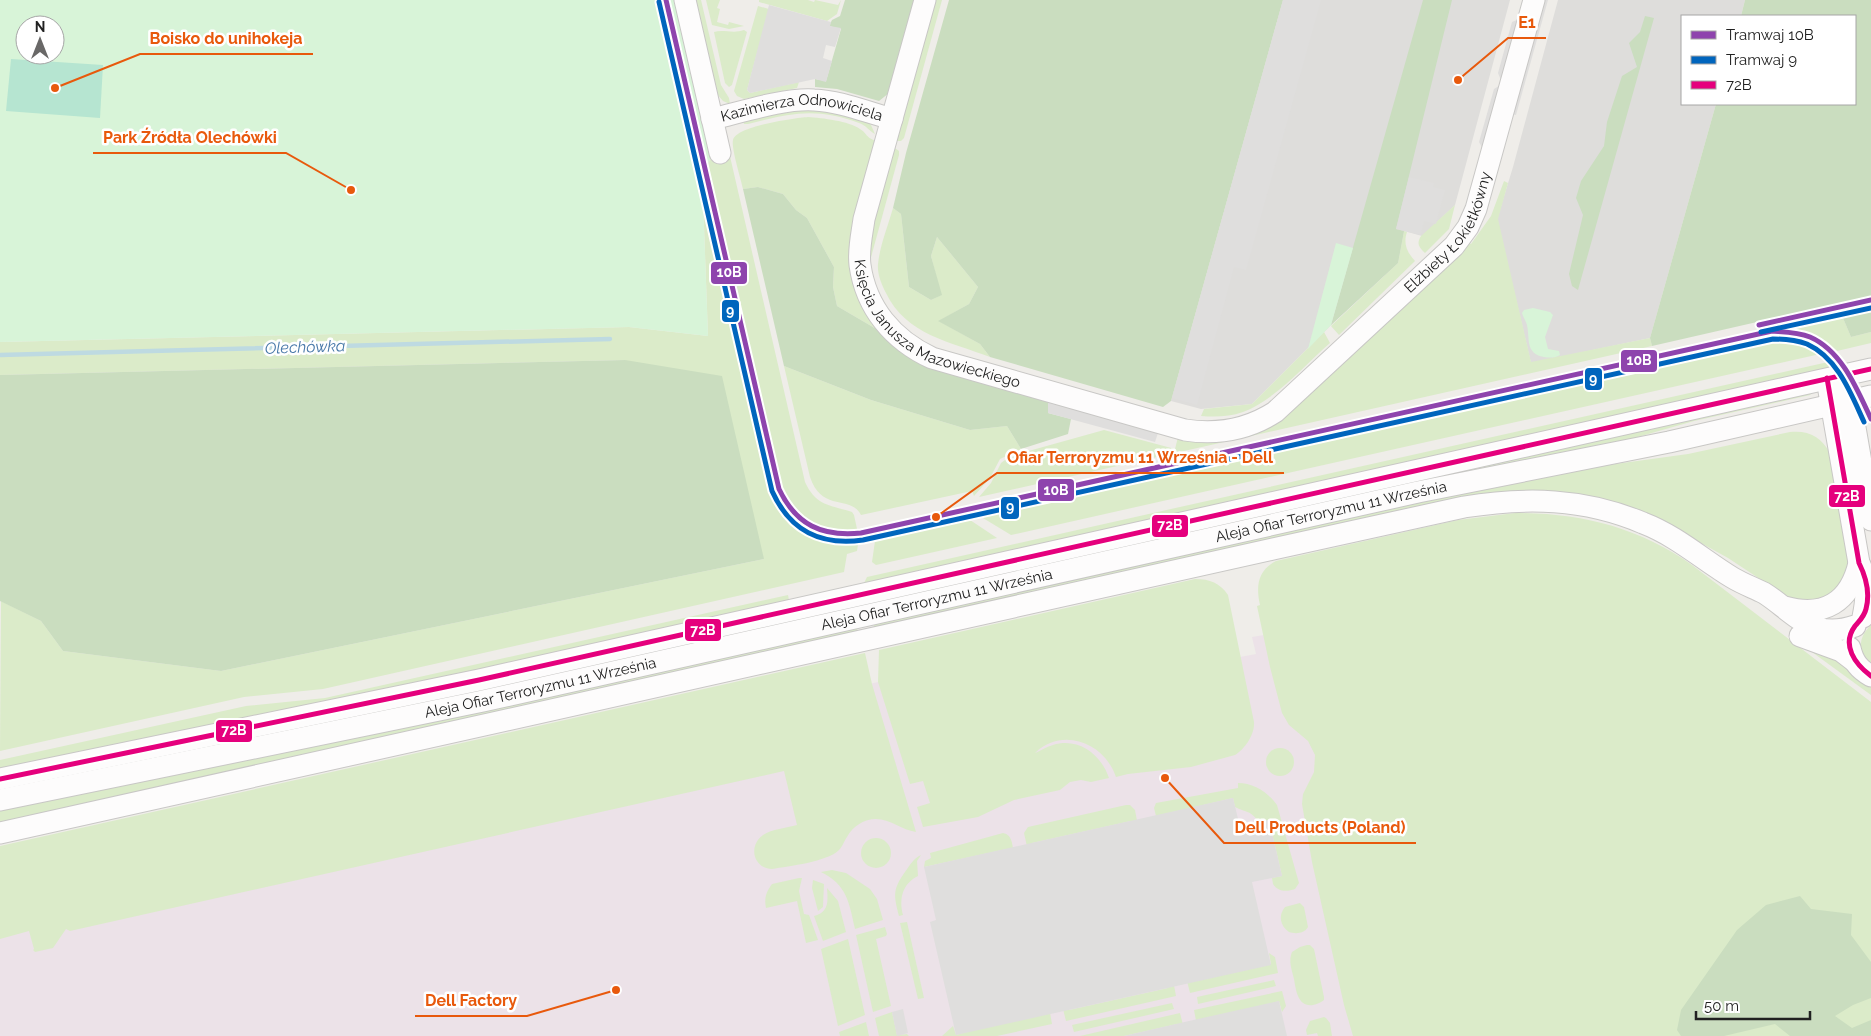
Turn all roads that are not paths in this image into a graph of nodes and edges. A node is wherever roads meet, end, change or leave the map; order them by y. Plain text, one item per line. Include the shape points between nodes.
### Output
1 (685, 0) edge
2 (925, 0) edge
3 (1534, 0) edge
4 (712, 119) junction
5 (892, 119) junction
6 (720, 153) dead end
7 (1871, 368) edge
8 (1836, 376) junction
9 (1871, 396) edge
10 (1841, 403) junction
11 (1275, 412) joint
12 (1871, 520) edge
13 (1859, 563) junction
14 (1734, 579) junction
15 (1782, 606) junction
16 (1863, 619) edge
17 (1854, 661) junction
18 (1871, 676) edge
19 (0, 779) edge
20 (0, 800) edge
21 (0, 833) edge

1 - 4 street, Kazimierza Odnowiciela
2 - 5 street, Księcia Janusza Mazowieckiego
3 - 11 street, Elżbiety Łokietkówny via 1476,209 1468,227 1447,252
4 - 5 street, Kazimierza Odnowiciela via 794,100 812,99
4 - 6 street, Kazimierza Odnowiciela
5 - 11 street, Księcia Janusza Mazowieckiego via 864,219 860,264 871,302 888,328 907,344 952,365 1185,430 1216,432 1237,429
7 - 8 street, Aleja Ofiar Terroryzmu 11 Września
8 - 10 street
8 - 19 street, Aleja Ofiar Terroryzmu 11 Września via 479,680
9 - 10 street, Aleja Ofiar Terroryzmu 11 Września
10 - 12 street
10 - 13 street
10 - 20 street, Aleja Ofiar Terroryzmu 11 Września via 1669,442 1418,492 483,701
13 - 15 street via 1852,585 1836,603 1803,611
13 - 16 street via 1867,589
14 - 15 street
14 - 17 street via 1756,603 1788,628 1841,651
14 - 21 street via 1669,535 1615,513 1556,501 1494,502
15 - 16 street via 1819,629 1839,631
16 - 17 street via 1850,637
17 - 18 street

